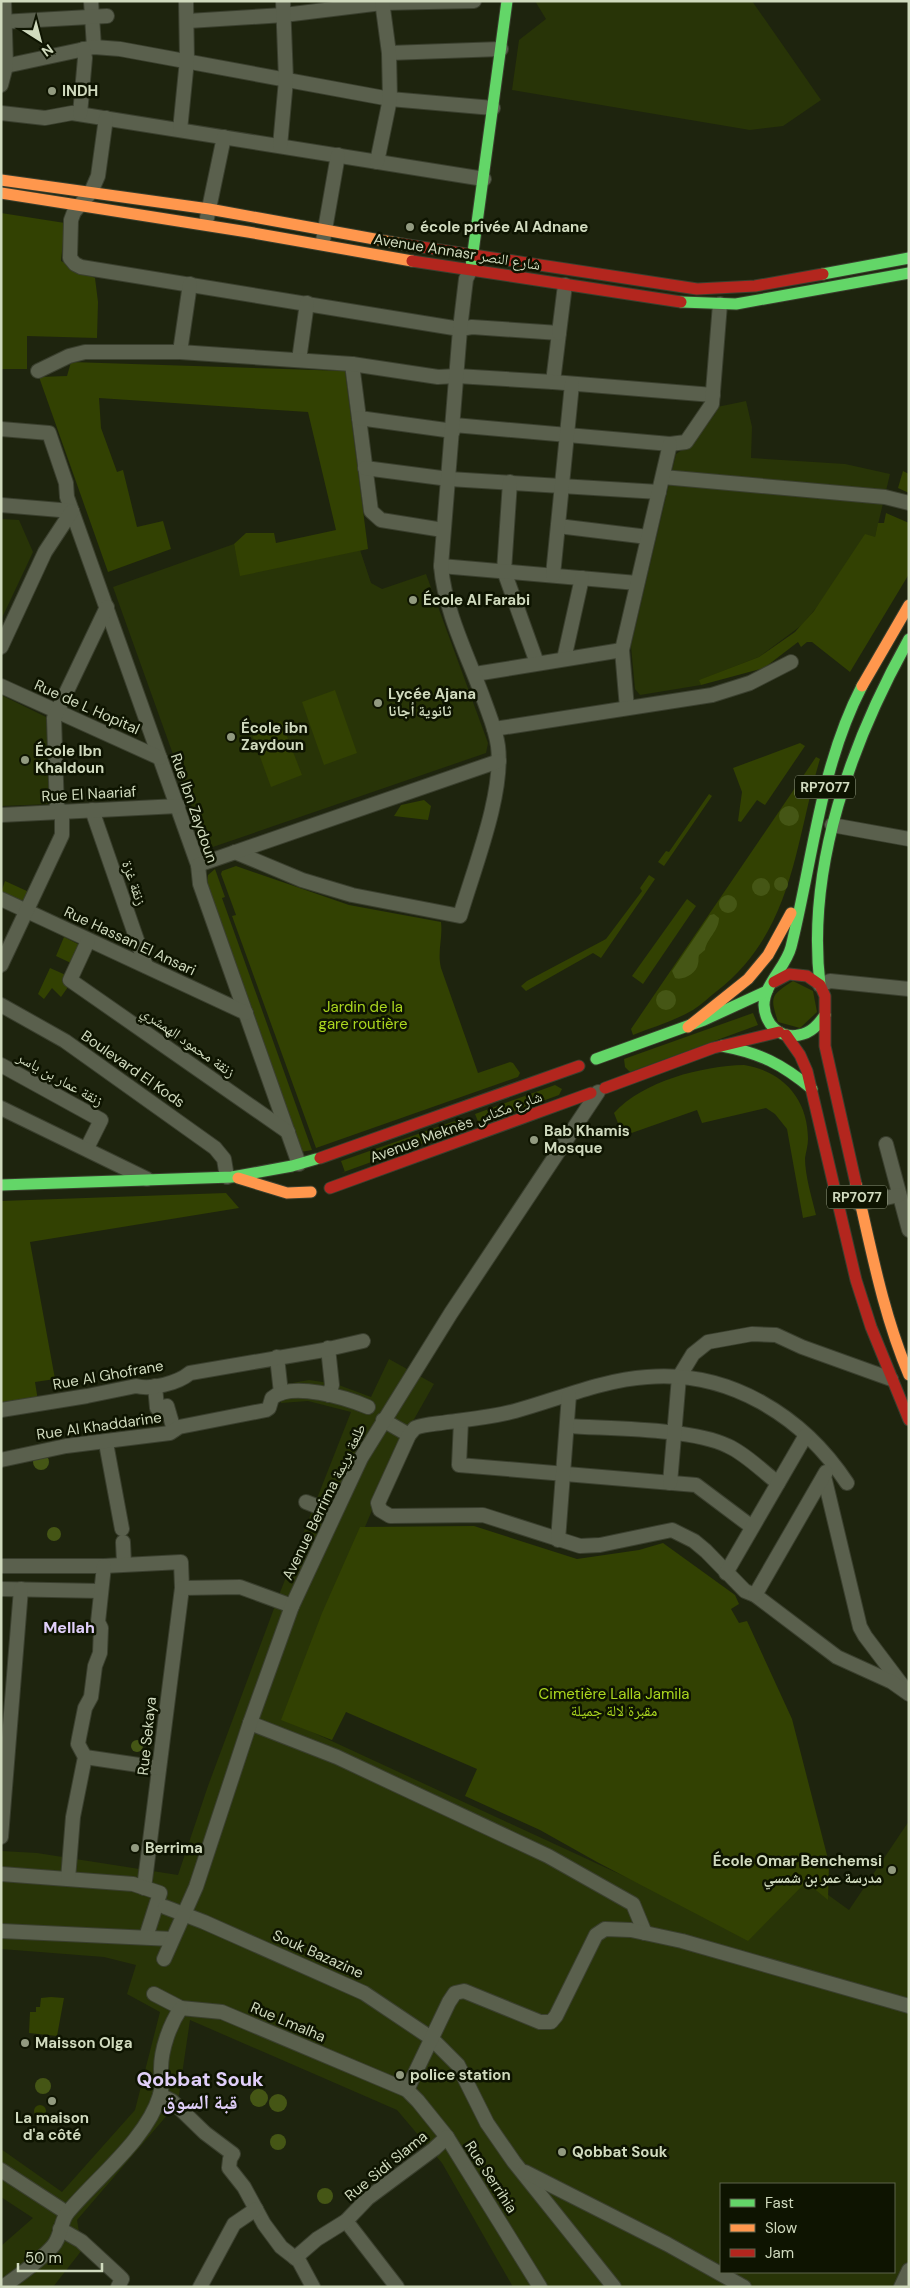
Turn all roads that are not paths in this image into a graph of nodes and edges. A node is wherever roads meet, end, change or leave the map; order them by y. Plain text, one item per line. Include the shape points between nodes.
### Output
1 (4, 1) edge
2 (91, 1) edge
3 (186, 1) edge
4 (474, 1) edge
5 (507, 1) edge
6 (382, 2) edge
7 (283, 8) edge
8 (107, 16) dead end
9 (92, 17) junction
10 (188, 21) junction
11 (3, 22) edge
12 (89, 48) junction
13 (501, 49) junction
14 (389, 53) junction
15 (187, 60) junction
16 (4, 66) edge
17 (286, 80) junction
18 (1, 85) edge
19 (390, 99) junction
20 (493, 108) junction
21 (1, 113) edge
22 (80, 114) junction
23 (106, 118) junction
24 (180, 130) junction
25 (224, 137) junction
26 (280, 146) junction
27 (338, 156) junction
28 (377, 162) junction
29 (484, 179) junction
30 (1, 180) edge
31 (91, 192) junction
32 (1, 193) edge
33 (78, 206) junction
34 (209, 210) junction
35 (206, 226) junction
36 (324, 239) junction
37 (393, 243) junction
38 (474, 256) junction
39 (390, 257) junction
40 (909, 258) edge
41 (470, 270) junction
42 (909, 273) edge
43 (190, 284) junction
44 (564, 285) junction
45 (307, 303) junction
46 (720, 304) junction
47 (460, 329) junction
48 (558, 333) junction
49 (180, 352) junction
50 (299, 360) junction
51 (352, 364) junction
52 (38, 371) dead end
53 (457, 376) junction
54 (553, 382) junction
55 (572, 384) junction
56 (713, 395) junction
57 (359, 418) junction
58 (454, 428) junction
59 (1, 429) edge
60 (567, 434) junction
61 (670, 444) junction
62 (365, 468) junction
63 (663, 477) junction
64 (449, 479) junction
65 (510, 482) junction
66 (562, 485) junction
67 (660, 492) junction
68 (909, 503) edge
69 (1, 505) edge
70 (72, 511) junction
71 (558, 526) junction
72 (444, 530) junction
73 (648, 537) junction
74 (441, 566) junction
75 (504, 571) junction
76 (553, 575) junction
77 (582, 578) junction
78 (637, 583) junction
79 (909, 605) edge
80 (107, 607) junction
81 (909, 639) edge
82 (1, 647) edge
83 (622, 650) junction
84 (564, 659) junction
85 (791, 662) dead end
86 (537, 664) junction
87 (475, 674) junction
88 (1, 686) edge
89 (627, 708) junction
90 (56, 712) junction
91 (494, 729) junction
92 (160, 758) junction
93 (499, 761) junction
94 (178, 806) junction
95 (92, 810) junction
96 (60, 811) junction
97 (1, 815) edge
98 (832, 825) junction
99 (909, 839) edge
100 (235, 852) junction
101 (198, 865) junction
102 (802, 893) junction
103 (1, 899) edge
104 (26, 911) junction
105 (88, 941) junction
106 (5, 949) edge
107 (1, 965) edge
108 (146, 966) junction
109 (774, 982) junction
110 (820, 985) junction
111 (909, 989) edge
112 (767, 991) junction
113 (1, 1005) edge
114 (246, 1013) junction
115 (825, 1015) junction
116 (688, 1027) junction
117 (783, 1034) junction
118 (722, 1046) junction
119 (596, 1059) junction
120 (1, 1065) edge
121 (579, 1066) junction
122 (812, 1089) junction
123 (598, 1091) junction
124 (1, 1108) edge
125 (290, 1138) junction
126 (886, 1144) dead end
127 (87, 1148) junction
128 (295, 1165) junction
129 (229, 1177) junction
130 (149, 1180) junction
131 (1, 1186) edge
132 (330, 1188) dead end
133 (311, 1192) dead end
134 (287, 1193) junction
135 (900, 1195) junction
136 (859, 1204) junction
137 (909, 1230) edge
138 (363, 1340) dead end
139 (903, 1346) edge
140 (328, 1348) junction
141 (278, 1357) junction
142 (909, 1375) edge
143 (679, 1376) junction
144 (891, 1379) junction
145 (155, 1386) junction
146 (281, 1393) junction
147 (329, 1395) junction
148 (569, 1395) junction
149 (1, 1410) edge
150 (385, 1418) junction
151 (909, 1420) edge
152 (461, 1421) junction
153 (568, 1426) junction
154 (174, 1430) junction
155 (675, 1434) junction
156 (409, 1435) junction
157 (806, 1435) junction
158 (106, 1443) junction
159 (1, 1460) edge
160 (833, 1461) junction
161 (564, 1474) junction
162 (824, 1476) junction
163 (670, 1482) junction
164 (778, 1482) junction
165 (848, 1483) dead end
166 (306, 1502) dead end
167 (334, 1513) junction
168 (752, 1527) junction
169 (558, 1540) junction
170 (124, 1563) junction
171 (1, 1566) edge
172 (104, 1566) junction
173 (726, 1573) junction
174 (182, 1588) junction
175 (1, 1589) edge
176 (22, 1589) junction
177 (101, 1591) junction
178 (755, 1594) junction
179 (292, 1606) junction
180 (908, 1693) edge
181 (250, 1722) junction
182 (85, 1758) junction
183 (160, 1768) junction
184 (1, 1837) edge
185 (1, 1874) edge
186 (68, 1879) junction
187 (144, 1888) junction
188 (161, 1905) junction
189 (184, 1914) junction
190 (1, 1931) edge
191 (645, 1933) junction
192 (146, 1937) junction
193 (172, 1939) junction
194 (164, 1959) dead end
195 (154, 1994) dead end
196 (909, 2006) edge
197 (181, 2008) junction
198 (431, 2038) junction
199 (407, 2090) junction
200 (160, 2095) junction
201 (446, 2137) junction
202 (1, 2170) edge
203 (521, 2170) junction
204 (256, 2209) junction
205 (67, 2213) junction
206 (346, 2221) junction
207 (60, 2229) junction
208 (295, 2258) junction
209 (909, 2270) edge
210 (120, 2283) edge
211 (3, 2287) edge
212 (200, 2287) edge
213 (313, 2287) edge
214 (397, 2287) edge
215 (540, 2287) edge
216 (614, 2287) edge
217 (744, 2287) edge
218 (901, 2287) edge

1 - 11 street
2 - 9 street
3 - 10 street
4 - 6 street
5 - 13 main road
6 - 7 street
6 - 14 street
7 - 10 street
7 - 17 street
8 - 9 street
9 - 11 street
9 - 12 street
10 - 15 street
11 - 16 street
12 - 15 street
12 - 16 street
12 - 22 street via 85,58
13 - 14 street
13 - 20 main road
14 - 19 street
15 - 17 street
15 - 24 street
16 - 18 street
17 - 19 street
17 - 26 street
19 - 20 street
19 - 28 street
20 - 29 main road
21 - 22 street via 45,118
22 - 23 street
23 - 24 street
23 - 31 street via 98,176
24 - 25 street
25 - 26 street
25 - 34 street
26 - 27 street
27 - 28 street
27 - 36 street
28 - 29 street
29 - 38 main road
30 - 31 main road, Avenue Annasr شارع النصر
31 - 33 street
31 - 34 main road, Avenue Annasr شارع النصر
32 - 33 main road, Avenue Annasr شارع النصر
33 - 35 main road, Avenue Annasr شارع النصر
33 - 43 street via 72,220 70,258 75,264 81,268
34 - 35 street
34 - 36 main road, Avenue Annasr شارع النصر
35 - 36 main road, Avenue Annasr شارع النصر
36 - 37 main road, Avenue Annasr شارع النصر
36 - 39 main road, Avenue Annasr شارع النصر
37 - 38 main road, Avenue Annasr شارع النصر
37 - 39 street
38 - 40 main road, Avenue Annasr شارع النصر via 697,289 755,286
38 - 41 main road
39 - 41 main road, Avenue Annasr شارع النصر
41 - 44 main road, Avenue Annasr شارع النصر
41 - 47 street
42 - 46 main road, Avenue Annasr شارع النصر via 736,304
43 - 45 street
43 - 49 street
44 - 46 main road, Avenue Annasr شارع النصر via 694,304
44 - 48 street
45 - 47 street
45 - 50 street
46 - 56 street
47 - 48 street
47 - 53 street
48 - 54 street
49 - 50 street
49 - 52 street via 85,352
50 - 51 street
51 - 53 street via 438,377
51 - 57 street
53 - 54 street
53 - 58 street
54 - 55 street
55 - 56 street
55 - 60 street
56 - 61 street via 709,411 692,436 686,442
57 - 58 street
57 - 62 street
58 - 60 street
58 - 64 street
59 - 70 street, Rue Ibn Zaydoun via 49,433
60 - 61 street
60 - 66 street
61 - 63 street
62 - 64 street
62 - 72 street via 371,511 377,519
63 - 67 street
63 - 68 street via 885,497
64 - 65 street
64 - 72 street
65 - 66 street
65 - 75 street
66 - 67 street
66 - 71 street
67 - 73 street
69 - 70 street
70 - 80 street, Rue Ibn Zaydoun
70 - 82 street via 45,552
71 - 73 street
71 - 76 street
72 - 74 street
73 - 78 street
74 - 75 street
74 - 87 street via 442,584
75 - 76 street
75 - 86 street
76 - 77 street
77 - 78 street
77 - 84 street
78 - 83 street
79 - 102 main road, RP7077 via 844,725 816,823
80 - 90 street
80 - 92 street, Rue Ibn Zaydoun
81 - 98 main road, RP7077 via 882,685 862,729
83 - 84 street
83 - 89 street
84 - 86 street
85 - 89 street via 732,690
86 - 87 street
87 - 91 street
88 - 90 street, Rue de L Hopital
89 - 91 street
90 - 92 street, Rue de L Hopital
90 - 96 street
91 - 93 street
92 - 94 street, Rue Ibn Zaydoun
93 - 100 street
93 - 100 street via 498,786 460,916 352,895 302,880
94 - 95 street, Rue El Naariaf
94 - 101 street, Rue Ibn Zaydoun
95 - 96 street, Rue El Naariaf
95 - 108 street, زنقة غزة
96 - 97 street, Rue El Naariaf
96 - 104 street via 62,835
98 - 99 street
98 - 110 main road, RP7077 via 817,942
100 - 101 street
101 - 114 street, Rue Ibn Zaydoun via 200,884
102 - 109 main road, RP7077 via 786,961
102 - 116 main road via 768,955 748,979
103 - 104 street, Rue Hassan El Ansari
104 - 105 street, Rue Hassan El Ansari
104 - 106 street
105 - 108 street, Rue Hassan El Ansari
105 - 125 street, زنقة محمود الهمشري via 70,980
106 - 107 street
108 - 114 street, Rue Hassan El Ansari
109 - 110 main road via 789,974 798,974
109 - 112 main road, RP7077
110 - 111 street via 830,981
110 - 115 main road, RP7077 via 826,1001
112 - 116 main road via 739,1007
112 - 117 main road, RP7077 via 764,1002 766,1016
113 - 129 street, Boulevard El Kods via 65,1041 215,1148 224,1159
114 - 125 street, Rue Ibn Zaydoun
115 - 117 main road via 811,1032 799,1036
115 - 136 main road, RP7077 via 825,1046
116 - 119 main road
117 - 118 main road, Avenue Meknès شارع مكناس via 759,1035
117 - 122 main road, RP7077 via 800,1055
118 - 122 main road via 771,1058
118 - 123 main road, Avenue Meknès شارع مكناس
119 - 121 main road
119 - 123 main road via 609,1071
120 - 127 street, زنقة عمار بن ياسر via 101,1120
121 - 123 main road via 577,1082 584,1091
121 - 128 main road, Avenue Meknès شارع مكناس
122 - 144 main road, RP7077 via 856,1280
123 - 132 main road, Avenue Meknès شارع مكناس
123 - 150 street, Avenue Berrima طلعة بريمة via 450,1313
124 - 127 street
125 - 128 street, Rue Ibn Zaydoun
126 - 135 street
127 - 130 street
128 - 129 main road, Avenue Meknès شارع مكناس
128 - 134 main road via 282,1172 279,1180
129 - 130 main road, Avenue Meknès شارع مكناس
129 - 134 main road, Avenue Meknès شارع مكناس
130 - 131 main road, Avenue Meknès شارع مكناس
133 - 134 main road, Avenue Meknès شارع مكناس
135 - 136 street
135 - 137 street
136 - 139 main road, RP7077 via 881,1292
138 - 140 street, Rue Al Ghofrane
139 - 142 main road, RP7077
140 - 141 street, Rue Al Ghofrane
140 - 147 street via 332,1385
141 - 145 street, Rue Al Ghofrane via 190,1373
141 - 146 street
143 - 144 street via 693,1354 708,1342 765,1333
143 - 148 street via 640,1378
143 - 155 street
143 - 157 street via 726,1385 777,1411
144 - 151 main road, RP7077
145 - 149 street, Rue Al Ghofrane via 136,1386
145 - 154 street via 157,1408 167,1406
146 - 147 street
146 - 154 street, Rue Al Khaddarine via 272,1398 266,1410
147 - 150 street via 369,1408
148 - 152 street via 497,1415
148 - 153 street
150 - 156 street
150 - 167 street, Avenue Berrima طلعة بريمة
152 - 156 street via 420,1426
152 - 161 street via 459,1464
153 - 155 street
153 - 161 street
154 - 158 street, Rue Al Khaddarine
155 - 163 street
155 - 164 street via 705,1438 729,1446
156 - 169 street via 379,1499 383,1513 390,1516 483,1515
157 - 160 street
157 - 164 street
158 - 159 street, Rue Al Khaddarine via 66,1446
158 - 170 street via 123,1536
160 - 162 street
160 - 165 street
161 - 163 street
161 - 169 street
162 - 178 street
162 - 180 street via 860,1627
163 - 168 street via 696,1485
164 - 168 street
166 - 167 street
167 - 179 street, Avenue Berrima طلعة بريمة
168 - 173 street
169 - 173 street via 580,1546 600,1545 672,1530 694,1541
170 - 172 street
170 - 174 street, Rue Sekaya via 180,1562
171 - 172 street
172 - 177 street
173 - 178 street via 745,1591
174 - 179 street via 240,1587
174 - 183 street, Rue Sekaya
175 - 176 street
176 - 177 street
176 - 184 street
177 - 182 street via 100,1653 94,1666 91,1696 85,1708 78,1744
178 - 180 street via 837,1657 892,1682
179 - 181 street, Avenue Berrima طلعة بريمة
181 - 189 street, Avenue Berrima طلعة بريمة via 196,1887
181 - 191 street via 337,1757 548,1856 634,1904
182 - 183 street
182 - 186 street via 73,1817
183 - 187 street, Rue Sekaya
185 - 186 street
186 - 187 street via 133,1884
187 - 188 street via 160,1893
188 - 189 street, Souk Bazazine
188 - 192 street
189 - 193 street, Avenue Berrima طلعة بريمة
189 - 198 street, Souk Bazazine via 364,1993
190 - 192 street
191 - 196 street
191 - 198 street via 607,1929 597,1933 551,2022 544,2023 460,1992 455,1993 449,2002
192 - 193 street
193 - 194 street
195 - 197 street, Rue Lmalha
197 - 199 street, Rue Lmalha via 222,2012
197 - 200 street via 166,2043
198 - 199 street
198 - 203 street, Souk Bazazine via 458,2065 487,2123
199 - 201 street, Rue Serrihia
200 - 204 street via 172,2101 205,2133 233,2154 228,2166
200 - 205 street via 139,2134
201 - 206 street, Rue Sidi Slama via 368,2198
201 - 215 street, Rue Serrihia
202 - 205 street
203 - 216 street, Souk Bazazine
203 - 217 street
204 - 208 street via 281,2247
204 - 212 street via 234,2224
205 - 207 street
206 - 208 street, Rue Sidi Slama
206 - 214 street
207 - 210 street via 81,2241
207 - 211 street via 54,2245
208 - 213 street
209 - 218 street

